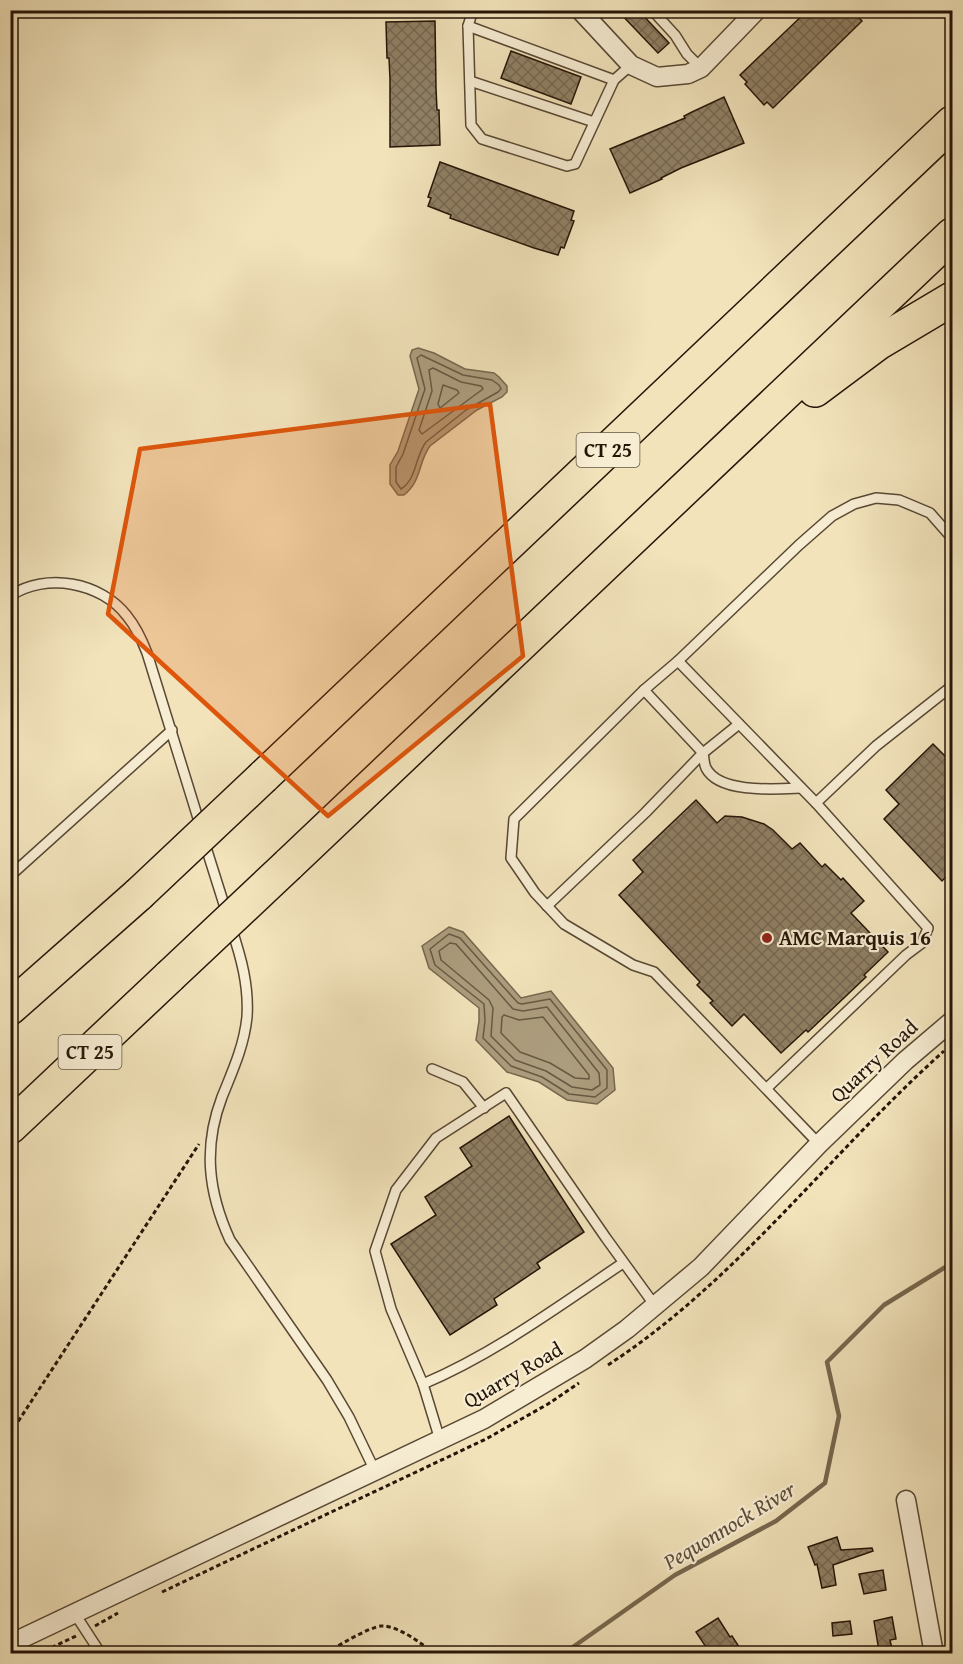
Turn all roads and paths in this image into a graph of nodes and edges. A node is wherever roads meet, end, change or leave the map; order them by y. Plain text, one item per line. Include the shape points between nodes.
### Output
1 (474, 10) edge
2 (580, 10) edge
3 (652, 10) edge
4 (757, 10) edge
5 (468, 26) junction
6 (631, 65) junction
7 (701, 68) junction
8 (614, 80) junction
9 (470, 81) junction
10 (952, 115) edge
11 (594, 122) junction
12 (952, 123) edge
13 (894, 178) junction
14 (952, 235) edge
15 (952, 299) edge
16 (650, 522) junction
17 (952, 538) edge
18 (10, 596) edge
19 (678, 661) junction
20 (952, 686) edge
21 (644, 690) junction
22 (740, 724) junction
23 (171, 730) junction
24 (704, 753) junction
25 (801, 788) junction
26 (816, 803) junction
27 (10, 876) edge
28 (547, 906) junction
29 (10, 1008) edge
30 (952, 1021) edge
31 (432, 1069) dead end
32 (767, 1088) junction
33 (484, 1108) junction
34 (215, 1119) junction
35 (10, 1127) edge
36 (819, 1144) junction
37 (623, 1263) junction
38 (656, 1306) junction
39 (423, 1384) junction
40 (10, 1434) edge
41 (440, 1440) junction
42 (375, 1471) junction
43 (906, 1500) dead end
44 (75, 1614) junction
45 (10, 1644) edge
46 (101, 1653) edge
47 (326, 1653) edge
48 (435, 1653) edge
49 (934, 1653) edge

1 - 5 lane
2 - 6 street
3 - 7 lane
4 - 7 street
5 - 8 lane
5 - 9 lane
6 - 7 street via 657,76 688,74
6 - 8 lane
8 - 11 lane
9 - 11 lane
9 - 11 lane via 471,126 482,139 567,166 575,164
10 - 13 highway
12 - 13 highway, CT 25
13 - 29 highway, CT 25, bridge via 139,894
14 - 16 highway, CT 25
15 - 16 highway via 858,357
16 - 35 highway, CT 25, bridge
17 - 19 lane via 930,513 899,500 876,498 854,504 832,516 799,545
18 - 23 lane via 33,585 57,582 84,588 117,605 139,634
19 - 21 lane
19 - 22 lane
20 - 26 lane via 876,746
21 - 24 lane
21 - 28 lane via 514,819 511,858
22 - 24 lane
22 - 25 lane
23 - 27 lane
23 - 34 lane via 246,979 247,1019 242,1043
24 - 25 lane via 706,767 715,778 743,788
24 - 28 lane
25 - 26 lane
26 - 32 lane via 928,928 922,944
28 - 32 lane via 564,924 598,945 654,972
30 - 36 street, Quarry Road
31 - 33 lane via 463,1082
32 - 36 lane
33 - 37 lane via 506,1093
33 - 39 lane via 436,1138 396,1190 375,1251 391,1309
34 - 40 path
34 - 42 lane via 210,1168 218,1214 230,1240 344,1408
36 - 38 street, Quarry Road via 701,1267
37 - 38 lane
37 - 39 lane via 471,1360
38 - 41 street, Quarry Road via 564,1372
39 - 41 lane
41 - 42 street, Quarry Road
42 - 44 street, Quarry Road
43 - 49 street
44 - 45 street, Quarry Road
44 - 46 lane
47 - 48 path via 381,1626 408,1633

